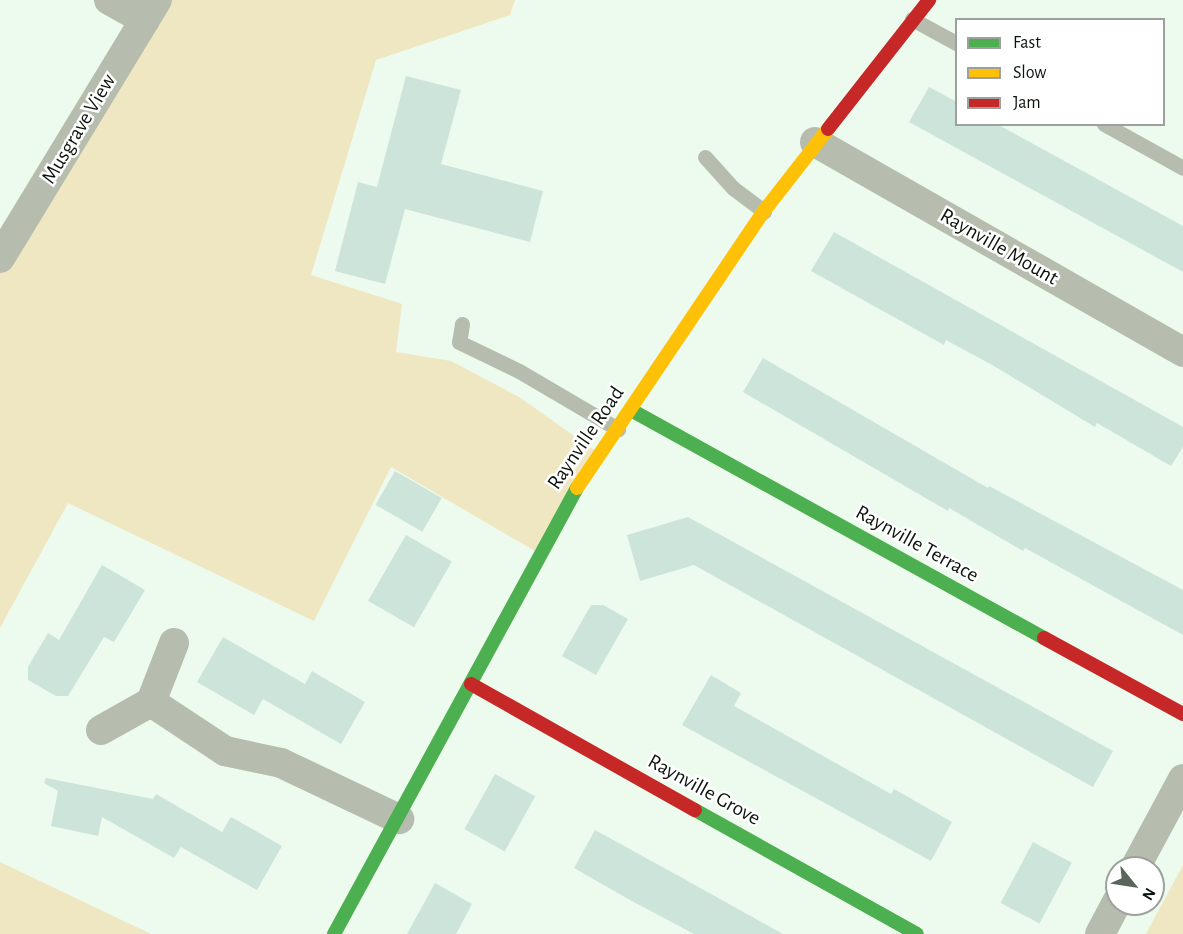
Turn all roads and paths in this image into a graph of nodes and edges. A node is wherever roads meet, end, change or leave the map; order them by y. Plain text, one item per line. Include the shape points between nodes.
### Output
1 (109, 0) edge
2 (929, 0) edge
3 (151, 10) edge
4 (912, 19) junction
5 (955, 42) edge
6 (1108, 126) edge
7 (814, 142) junction
8 (705, 157) dead end
9 (1183, 168) edge
10 (764, 211) junction
11 (0, 258) edge
12 (462, 324) dead end
13 (1183, 352) edge
14 (631, 410) junction
15 (618, 429) junction
16 (174, 643) dead end
17 (471, 684) junction
18 (151, 702) junction
19 (1183, 714) edge
20 (101, 730) dead end
21 (1183, 779) edge
22 (399, 819) junction
23 (1141, 856) edge
24 (1110, 916) edge
25 (334, 934) edge
26 (917, 934) edge
27 (1100, 934) edge

1 - 3 street
2 - 4 street, Raynville Road
3 - 11 street, Musgrave View
4 - 5 lane
4 - 7 street, Raynville Road
6 - 9 lane
7 - 10 street, Raynville Road
7 - 13 street, Raynville Mount
8 - 10 lane via 733,188
10 - 14 street, Raynville Road
12 - 15 lane via 459,342 519,371
14 - 15 street, Raynville Road
14 - 19 street, Raynville Terrace
15 - 17 street, Raynville Road via 566,504
16 - 18 street
17 - 22 street, Raynville Road
17 - 26 street, Raynville Grove
18 - 20 street
18 - 22 street via 225,751 281,763
21 - 23 street
22 - 25 street, Raynville Road
24 - 27 street

